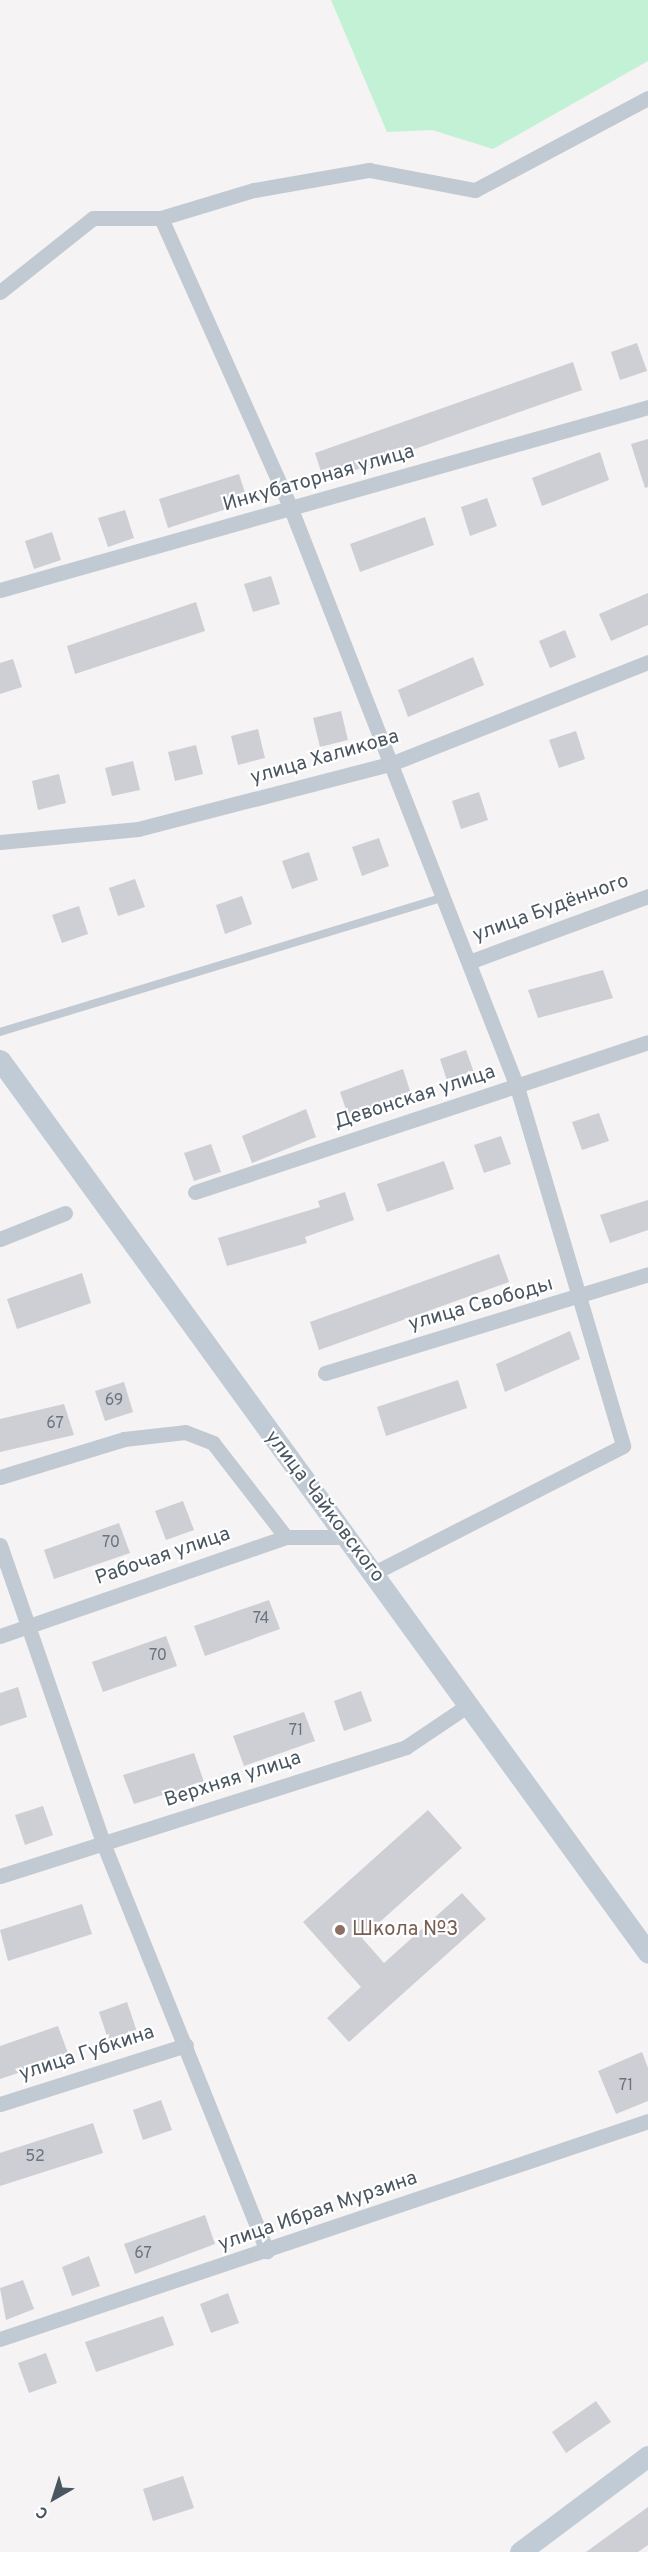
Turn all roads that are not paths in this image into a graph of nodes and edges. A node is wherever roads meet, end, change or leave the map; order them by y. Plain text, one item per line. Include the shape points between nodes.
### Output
1 (648, 98) edge
2 (161, 218) junction
3 (0, 292) edge
4 (648, 407) edge
5 (291, 509) junction
6 (0, 590) edge
7 (648, 662) edge
8 (393, 763) junction
9 (0, 842) edge
10 (648, 896) edge
11 (444, 897) junction
12 (469, 962) junction
13 (0, 1032) edge
14 (648, 1042) edge
15 (0, 1060) edge
16 (517, 1087) junction
17 (195, 1192) dead end
18 (65, 1213) dead end
19 (0, 1239) edge
20 (648, 1274) edge
21 (582, 1297) junction
22 (324, 1373) dead end
23 (0, 1477) edge
24 (286, 1537) junction
25 (344, 1537) junction
26 (0, 1545) edge
27 (374, 1574) junction
28 (31, 1625) junction
29 (0, 1636) edge
30 (470, 1704) junction
31 (103, 1844) junction
32 (0, 1876) edge
33 (648, 1953) edge
34 (186, 2045) junction
35 (0, 2104) edge
36 (648, 2121) edge
37 (267, 2252) junction
38 (0, 2339) edge
39 (648, 2456) edge
40 (520, 2552) edge

1 - 2 street via 475,190 369,170 254,190
2 - 3 street via 93,218
2 - 5 street
4 - 5 street, Инкубаторная улица
5 - 6 street, Инкубаторная улица
5 - 8 street
7 - 8 street, улица Халикова
8 - 9 street, улица Халикова via 138,830
8 - 11 street
10 - 12 street, улица Будённого
11 - 12 street
11 - 13 lane
12 - 16 street
14 - 16 street, Девонская улица
15 - 25 main road, улица Чайковского
16 - 17 street, Девонская улица
16 - 21 street
18 - 19 street
20 - 21 street, улица Свободы
21 - 22 street, улица Свободы
21 - 27 street via 623,1446
23 - 24 street via 124,1439 184,1432 213,1443
24 - 25 street, Рабочая улица
24 - 28 street, Рабочая улица
25 - 27 main road, улица Чайковского
26 - 28 street
27 - 30 main road, улица Чайковского
28 - 29 street, Рабочая улица
28 - 31 street
30 - 31 street, Верхняя улица via 406,1748
30 - 33 main road, улица Чайковского
31 - 32 street, Верхняя улица
31 - 34 street
34 - 35 street, улица Губкина
34 - 37 street
36 - 37 street, улица Ибрая Мурзина
37 - 38 street, улица Ибрая Мурзина
39 - 40 main road

